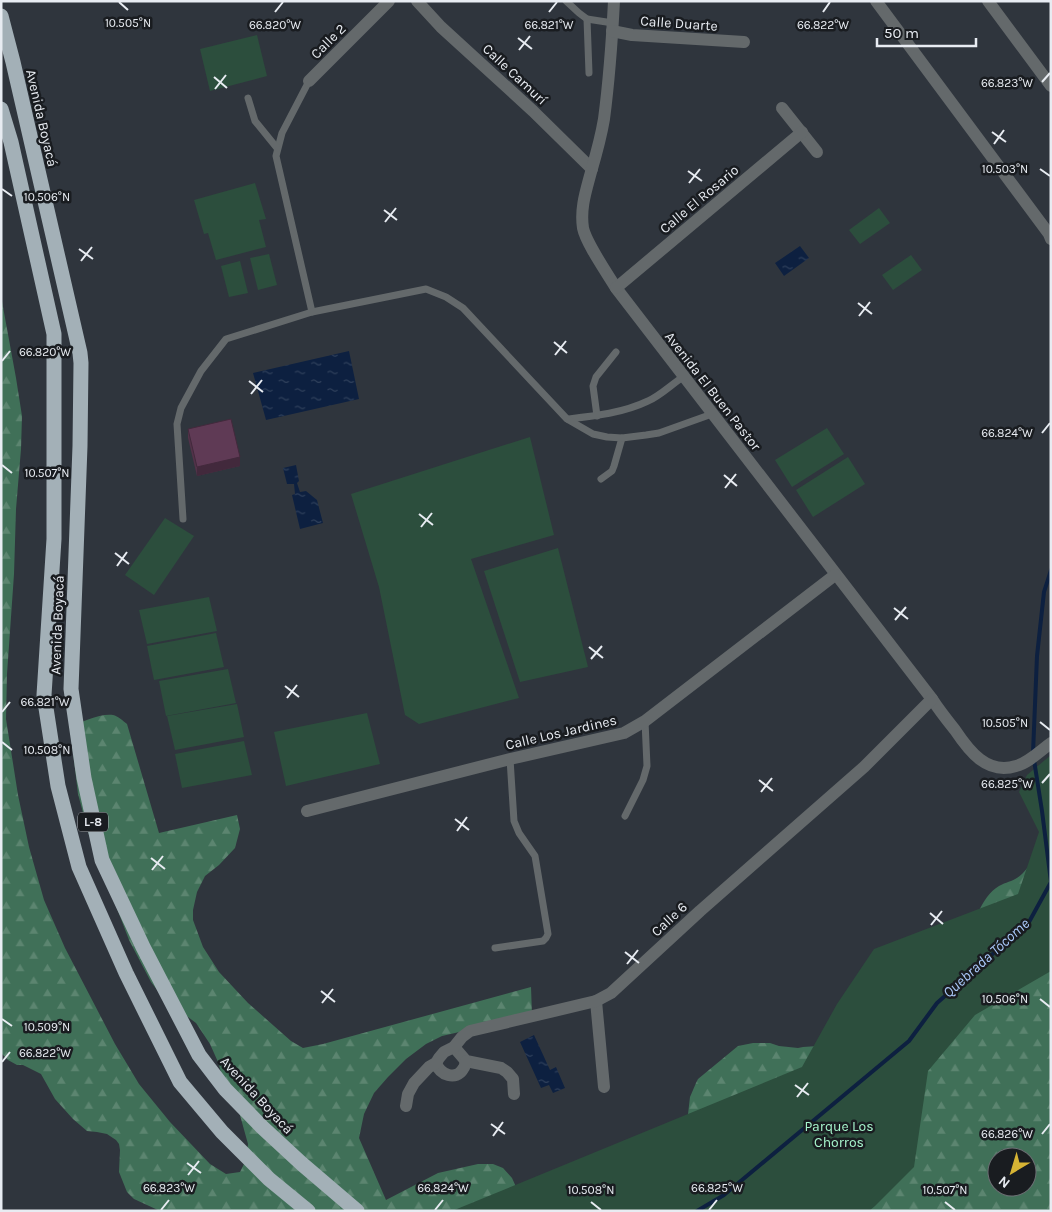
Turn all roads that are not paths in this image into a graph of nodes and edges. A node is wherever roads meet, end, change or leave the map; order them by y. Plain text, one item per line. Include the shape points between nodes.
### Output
1 (389, 1) edge
2 (417, 1) edge
3 (566, 1) edge
4 (614, 1) edge
5 (876, 1) edge
6 (988, 1) edge
7 (1, 16) edge
8 (588, 19) junction
9 (613, 27) junction
10 (744, 42) dead end
11 (589, 73) dead end
12 (309, 81) joint
13 (1051, 86) edge
14 (248, 98) dead end
15 (1, 108) edge
16 (782, 108) dead end
17 (802, 132) junction
18 (277, 148) junction
19 (817, 152) dead end
20 (592, 169) junction
21 (1050, 235) edge
22 (616, 288) junction
23 (312, 312) junction
24 (616, 352) dead end
25 (683, 377) junction
26 (712, 414) junction
27 (597, 416) junction
28 (567, 419) junction
29 (622, 438) junction
30 (601, 479) dead end
31 (183, 518) dead end
32 (835, 575) junction
33 (932, 699) junction
34 (645, 721) junction
35 (1051, 743) edge
36 (510, 759) junction
37 (307, 811) dead end
38 (625, 816) dead end
39 (496, 948) dead end
40 (596, 1001) junction
41 (454, 1047) junction
42 (466, 1061) junction
43 (436, 1064) junction
44 (604, 1088) dead end
45 (514, 1094) dead end
46 (406, 1106) dead end
47 (354, 1208) edge
48 (308, 1211) edge

1 - 12 street, Calle 2
2 - 20 street, Calle Camurí
3 - 8 lane
4 - 9 street, Avenida El Buen Pastor
5 - 21 street
6 - 13 street
7 - 47 highway, Avenida Boyacá / L-8 via 80,353 71,689 84,778 102,860 199,1055 225,1089 262,1127
8 - 9 lane
8 - 11 lane
9 - 10 street, Calle Duarte via 632,35
9 - 20 street, Avenida El Buen Pastor via 604,120
12 - 18 lane
14 - 18 lane via 255,121
15 - 48 highway, Avenida Boyacá / L-8 via 54,334 54,539 44,695 58,786 79,867 126,973 180,1082 229,1139 269,1179
16 - 17 street
17 - 19 street
17 - 22 street, Calle El Rosario
18 - 23 lane via 276,156
20 - 22 street, Avenida El Buen Pastor via 583,198 584,230
22 - 25 street, Avenida El Buen Pastor
23 - 28 lane via 426,289 446,297 463,308
23 - 31 lane via 226,339 201,371 181,408 177,424
24 - 27 lane via 596,377 593,386
25 - 26 street, Avenida El Buen Pastor
25 - 27 lane via 650,401
26 - 29 lane via 660,433
26 - 32 street, Avenida El Buen Pastor
27 - 28 lane
28 - 29 lane via 593,434
29 - 30 lane via 612,471
32 - 33 street, Avenida El Buen Pastor
32 - 34 street, Calle Los Jardines
33 - 35 street, Avenida El Buen Pastor via 977,758 995,768 1025,762
33 - 40 street, Calle 6 via 864,768 611,993
34 - 36 street, Calle Los Jardines via 624,733
34 - 38 lane via 647,766
36 - 37 street, Calle Los Jardines
36 - 39 lane via 514,822 535,856 548,934 543,941
40 - 41 street, Calle 6 via 470,1030
40 - 44 street
41 - 42 street
41 - 43 street, Calle 6 via 444,1052
42 - 43 street via 462,1071 450,1076 440,1072
42 - 45 street via 507,1072 513,1079
43 - 46 street, Calle 6 via 414,1083

